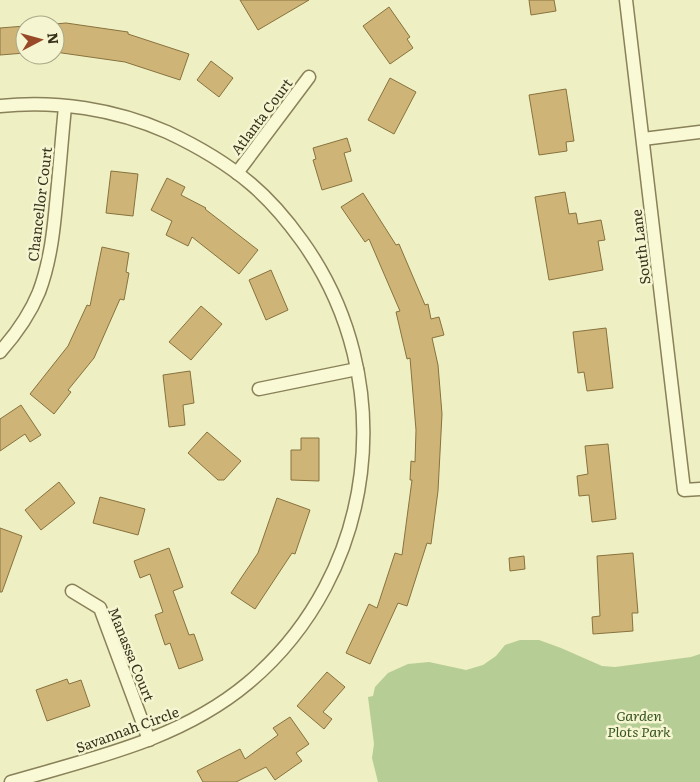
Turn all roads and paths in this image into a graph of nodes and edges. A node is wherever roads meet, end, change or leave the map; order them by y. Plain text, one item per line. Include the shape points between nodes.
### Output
1 (626, 0) edge
2 (309, 77) dead end
3 (0, 106) edge
4 (65, 107) junction
5 (700, 132) edge
6 (643, 139) junction
7 (237, 173) junction
8 (0, 352) edge
9 (357, 369) junction
10 (259, 389) dead end
11 (700, 489) edge
12 (72, 591) dead end
13 (149, 740) junction
14 (11, 782) edge

1 - 6 street, South Lane
2 - 7 street, Atlanta Court
3 - 4 street, Savannah Circle via 41,104
4 - 7 street, Savannah Circle via 100,110 148,124 191,143
4 - 8 street, Chancellor Court via 49,259 32,306 17,332
5 - 6 street
6 - 11 street, South Lane via 684,490
7 - 9 street, Savannah Circle via 277,210 312,255 340,310
9 - 10 street
9 - 13 street, Savannah Circle via 364,423 361,477 352,520 326,586 303,624 250,681 205,714
12 - 13 street, Manassa Court via 100,608
13 - 14 street, Savannah Circle

